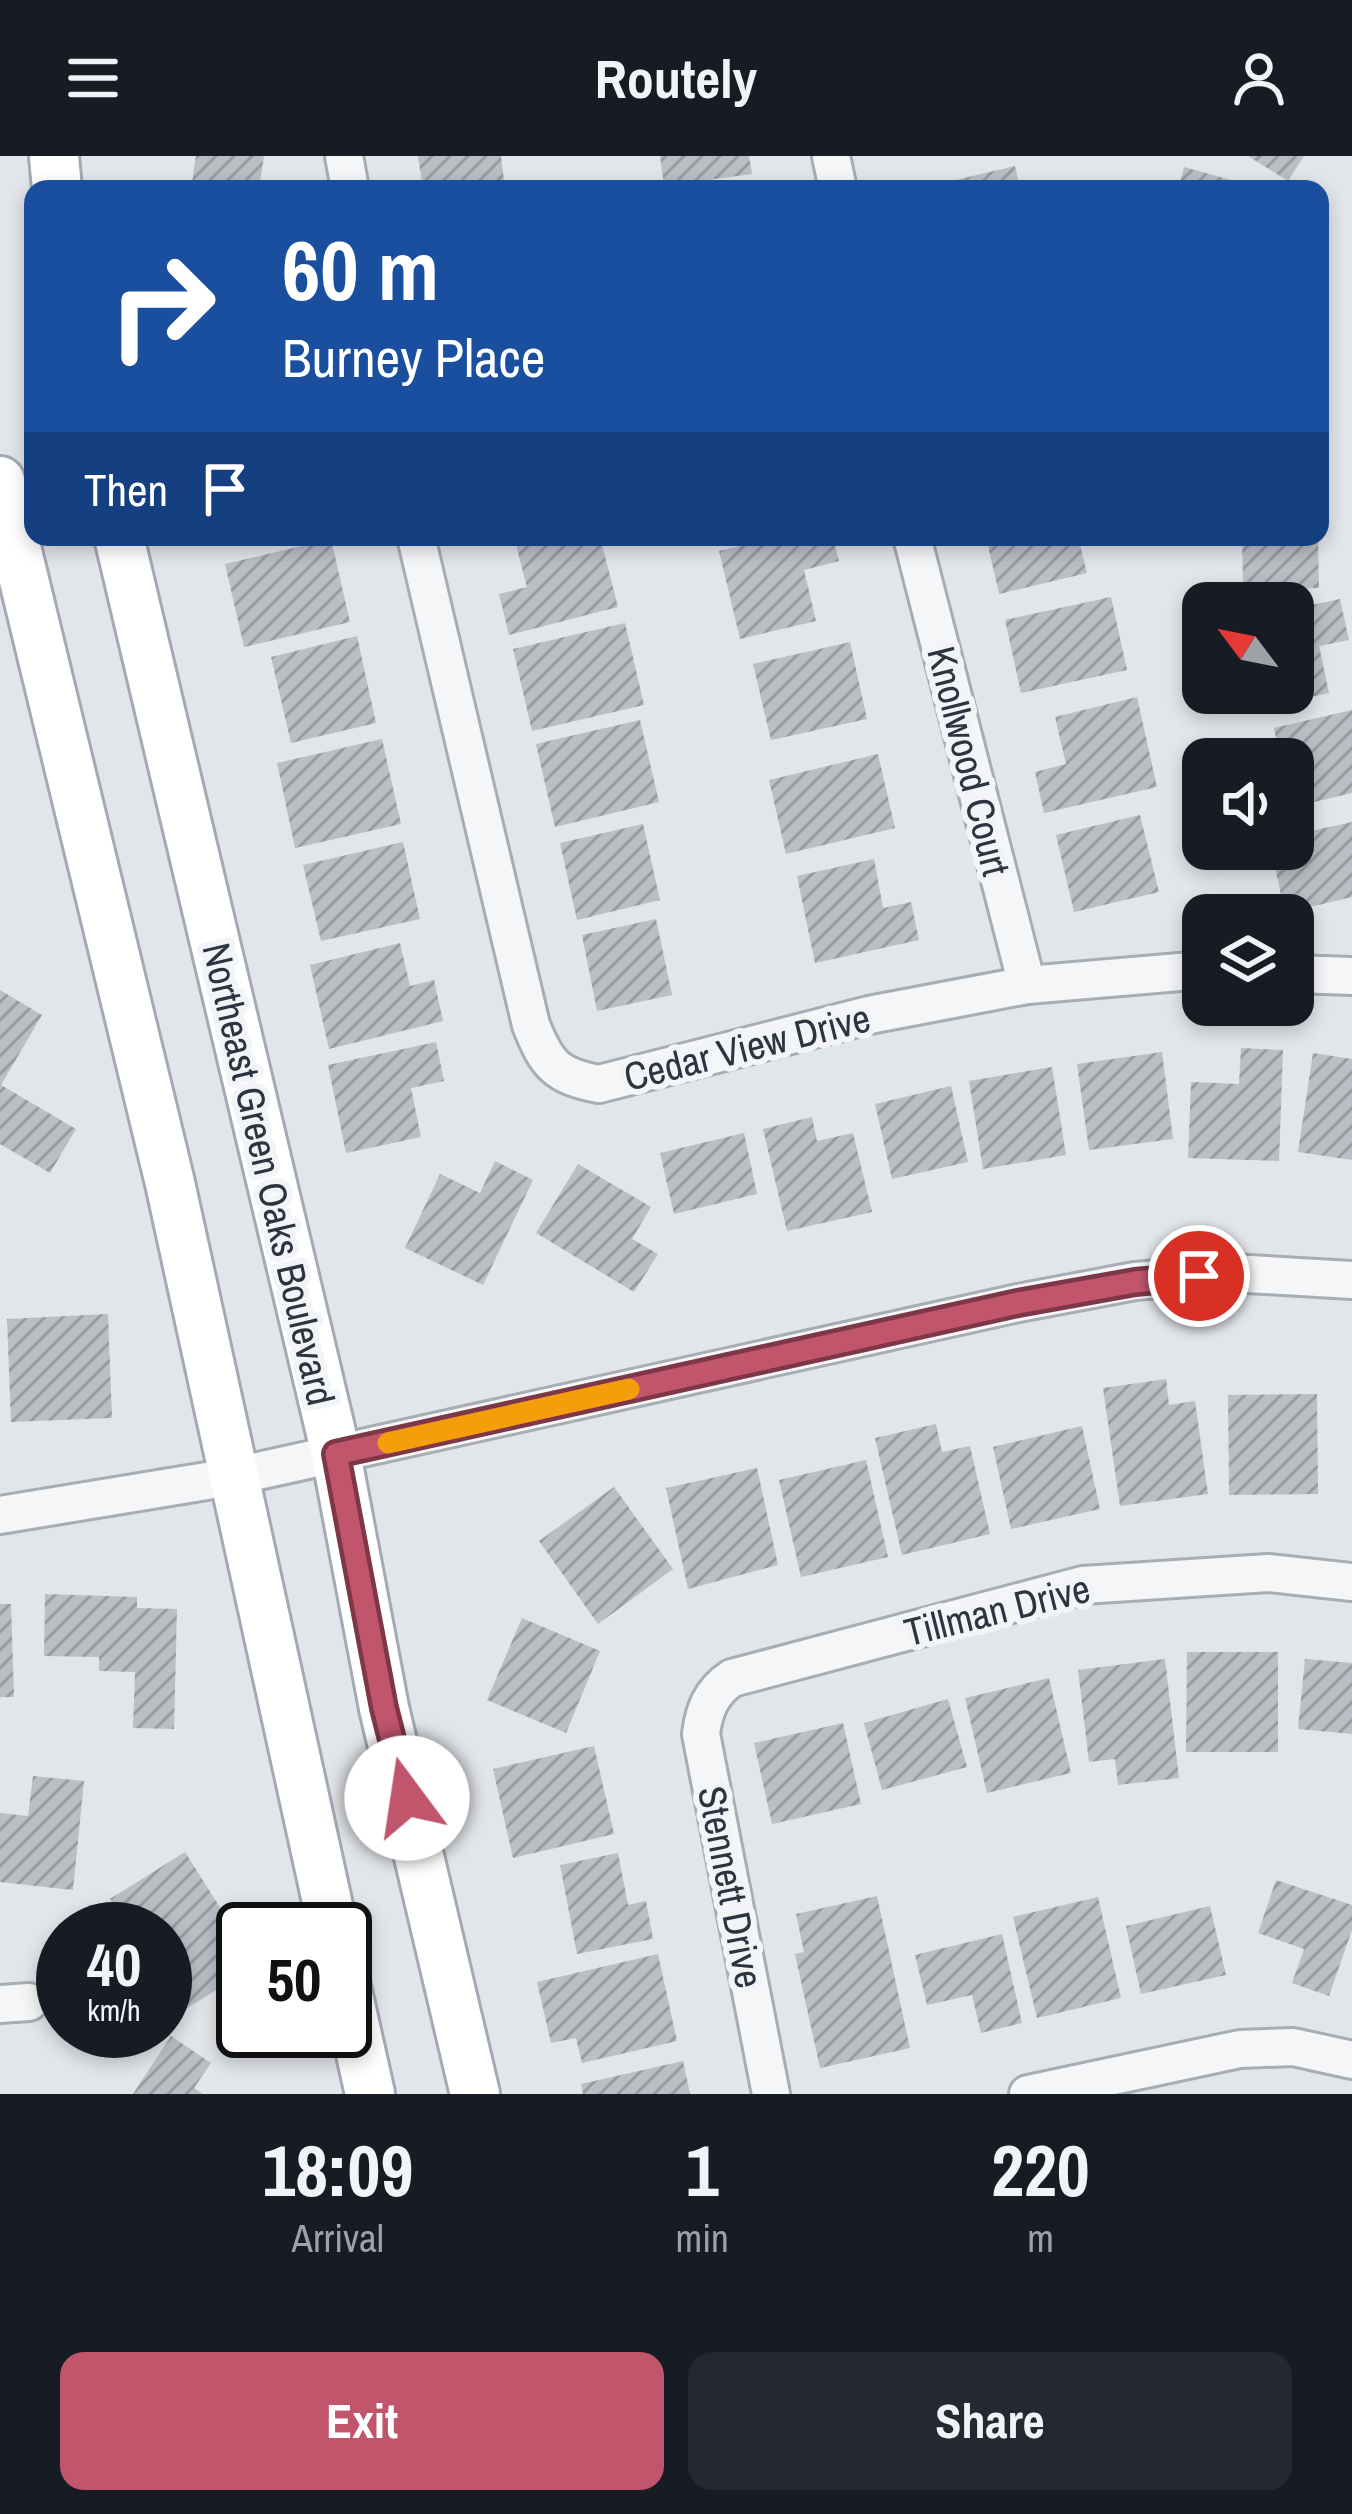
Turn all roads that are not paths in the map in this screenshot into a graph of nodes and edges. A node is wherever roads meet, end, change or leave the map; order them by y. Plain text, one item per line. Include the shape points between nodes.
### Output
1 (0, 481) edge
2 (121, 546) edge
3 (418, 546) edge
4 (914, 546) edge
5 (1182, 972) edge
6 (1314, 975) edge
7 (1352, 976) edge
8 (1027, 985) junction
9 (1352, 1280) edge
10 (336, 1454) junction
11 (231, 1477) junction
12 (0, 1515) edge
13 (1352, 1582) edge
14 (722, 1685) joint
15 (327, 1902) edge
16 (362, 2058) edge
17 (1352, 2060) edge
18 (370, 2094) edge
19 (475, 2094) edge
20 (771, 2094) edge
21 (1028, 2094) edge

1 - 11 main road via 170,1184
2 - 10 main road, Northeast Green Oaks Boulevard
3 - 8 street, Cedar View Drive via 531,1025 544,1059 560,1073 599,1084 869,1015
4 - 8 street, Knollwood Court
5 - 8 street, Cedar View Drive
6 - 7 street
9 - 10 street via 1231,1273 1135,1282
10 - 11 street
10 - 19 main road, Northeast Green Oaks Boulevard via 384,1708
11 - 12 street
11 - 15 main road
13 - 14 street, Tillman Drive via 1268,1573 1083,1585
14 - 20 street, Stennett Drive via 704,1709 701,1734
16 - 18 main road
17 - 21 street via 1293,2047 1240,2049

